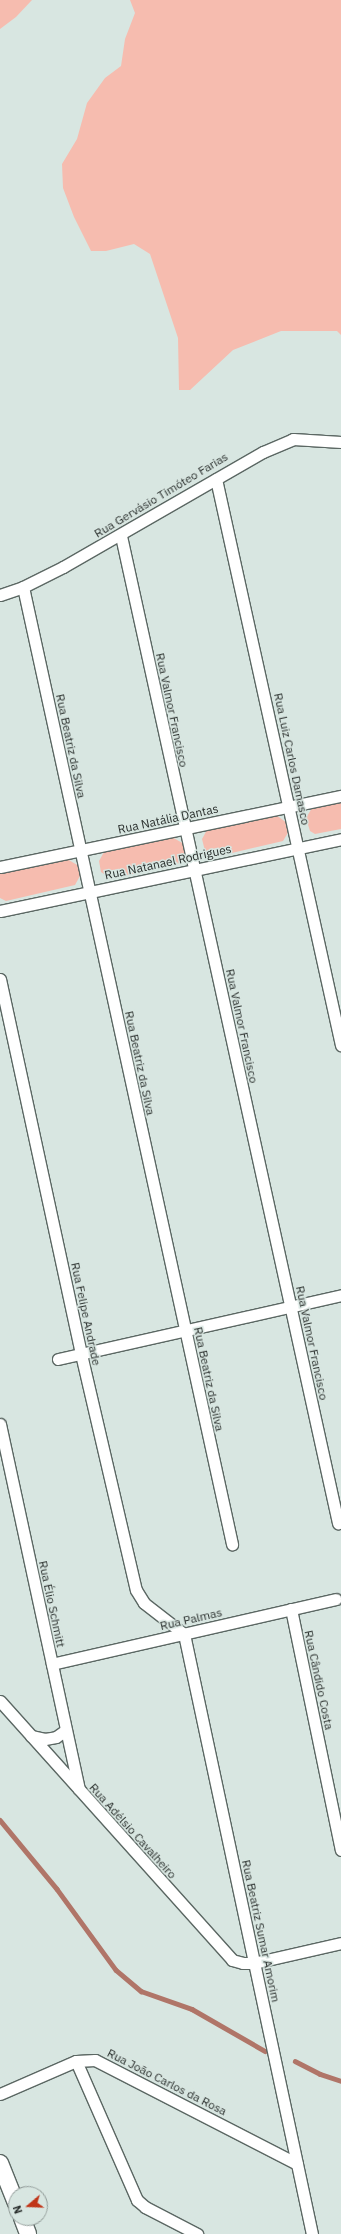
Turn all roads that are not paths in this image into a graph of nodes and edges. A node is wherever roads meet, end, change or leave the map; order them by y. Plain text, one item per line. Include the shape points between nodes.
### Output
1 (341, 442) edge
2 (216, 479) junction
3 (121, 536) junction
4 (23, 587) junction
5 (0, 595) edge
6 (341, 796) edge
7 (289, 807) junction
8 (185, 828) junction
9 (341, 839) edge
10 (298, 848) junction
11 (80, 850) junction
12 (0, 867) edge
13 (194, 870) junction
14 (90, 892) junction
15 (0, 911) edge
16 (0, 979) edge
17 (341, 1045) edge
18 (341, 1295) edge
19 (290, 1306) junction
20 (185, 1330) junction
21 (81, 1354) junction
22 (58, 1359) dead end
23 (1, 1429) edge
24 (338, 1523) dead end
25 (232, 1544) dead end
26 (336, 1599) dead end
27 (291, 1609) junction
28 (184, 1634) junction
29 (52, 1664) junction
30 (0, 1702) edge
31 (66, 1730) junction
32 (31, 1736) junction
33 (79, 1790) junction
34 (341, 1850) edge
35 (341, 1943) edge
36 (254, 1963) junction
37 (76, 2060) junction
38 (0, 2094) edge
39 (0, 2163) edge
40 (297, 2164) junction
41 (9, 2186) edge
42 (197, 2234) edge
43 (312, 2234) edge

1 - 2 street, Rua Gervásio Timóteo Farias via 294,439 263,452
2 - 3 street, Rua Gervásio Timóteo Farias
2 - 7 street, Rua Luiz Carlos Damasco
3 - 4 street, Rua Gervásio Timóteo Farias
3 - 8 street, Rua Valmor Francisco
4 - 5 street, Rua Gervásio Timóteo Farias
4 - 11 street, Rua Beatriz da Silva
6 - 7 street, Rua Natália Dantas
7 - 8 street, Rua Natália Dantas
7 - 10 street, Rua Luiz Carlos Damasco
8 - 11 street, Rua Natália Dantas
8 - 13 street, Rua Valmor Francisco
9 - 10 street, Rua Natanael Rodrigues
10 - 13 street, Rua Natanael Rodrigues
10 - 17 street, Rua Luiz Carlos Damasco
11 - 12 street, Rua Natália Dantas
11 - 14 street, Rua Beatriz da Silva
13 - 14 street, Rua Natanael Rodrigues
13 - 19 street, Rua Valmor Francisco
14 - 15 street, Rua Natanael Rodrigues
14 - 20 street, Rua Beatriz da Silva
16 - 21 street, Rua Felipe Andrade
18 - 19 street
19 - 20 street
19 - 24 street, Rua Valmor Francisco
20 - 21 street
20 - 25 street, Rua Beatriz da Silva
21 - 22 street
21 - 28 street, Rua Felipe Andrade via 136,1590 144,1603
23 - 29 street, Rua Élio Schmitt
26 - 27 street, Rua Palmas
27 - 28 street, Rua Palmas
27 - 34 street, Rua Cândido Costa
28 - 29 street, Rua Palmas
28 - 36 street, Rua Beatriz Sumar Amorim
29 - 31 street, Rua Élio Schmitt
30 - 32 street, Rua Adélsio Cavalheiro
31 - 32 street via 56,1737 45,1739
31 - 33 street, Rua Élio Schmitt
32 - 33 street, Rua Adélsio Cavalheiro
33 - 36 street, Rua Adélsio Cavalheiro via 224,1953 232,1960 243,1964
35 - 36 street, Rua Adélsio Cavalheiro
36 - 40 street, Rua Beatriz Sumar Amorim
37 - 38 street, Rua João Carlos da Rosa
37 - 40 street, Rua João Carlos da Rosa via 95,2060
37 - 42 street via 136,2200
39 - 41 street
40 - 43 street, Rua Beatriz Sumar Amorim

